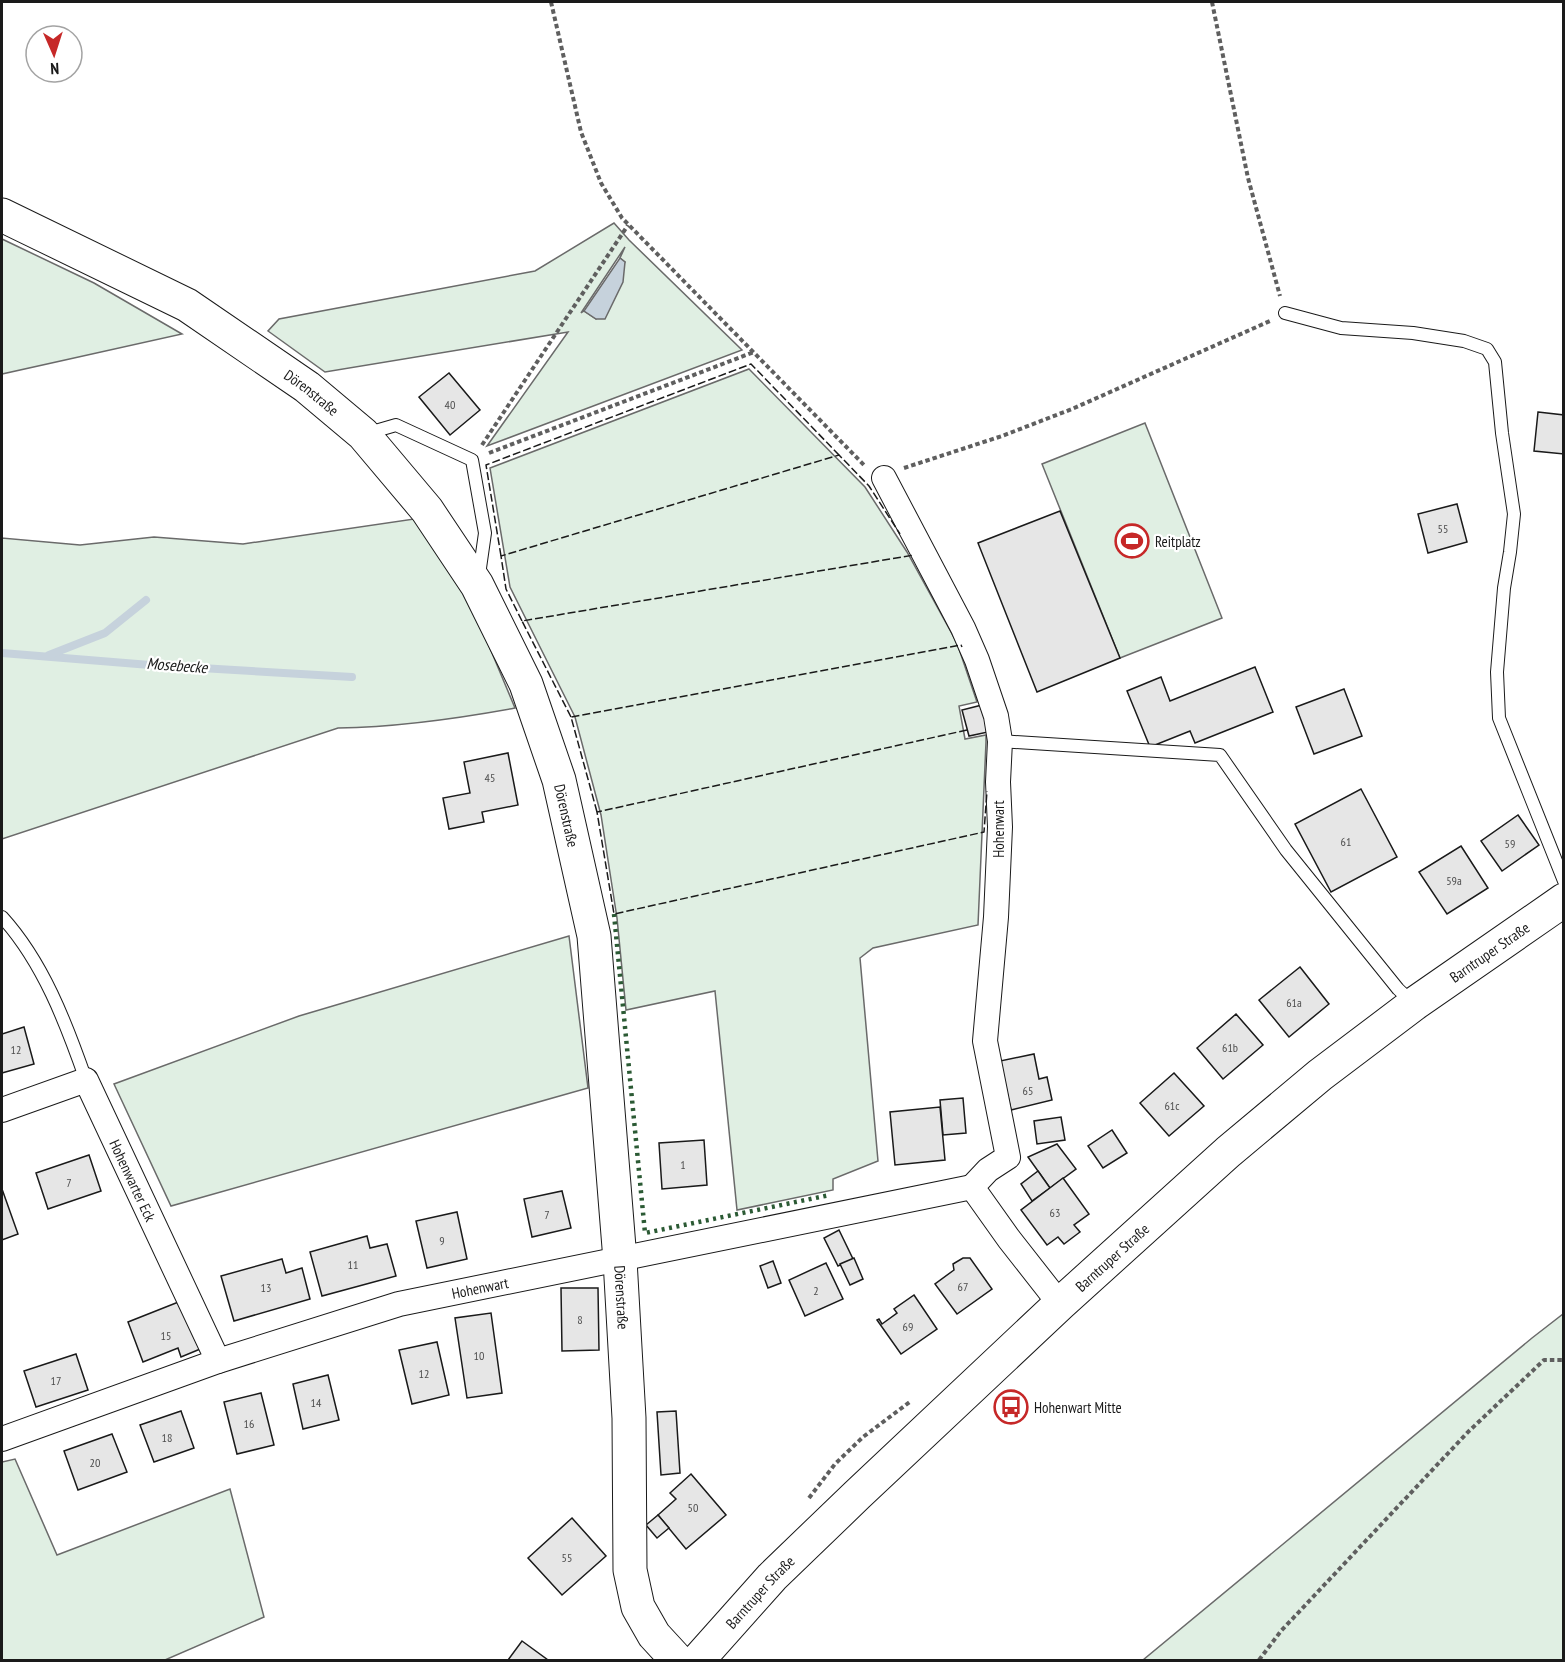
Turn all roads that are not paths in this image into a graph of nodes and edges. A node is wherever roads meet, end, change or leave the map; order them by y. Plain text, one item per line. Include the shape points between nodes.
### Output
1 (2, 215) edge
2 (1285, 313) road end
3 (363, 434) junction
4 (884, 478) road end
5 (477, 585) junction
6 (1000, 741) junction
7 (1563, 881) edge
8 (1563, 900) edge
9 (2, 917) edge
10 (1414, 1004) junction
11 (86, 1080) junction
12 (2, 1110) edge
13 (972, 1187) junction
14 (620, 1260) junction
15 (1060, 1304) junction
16 (218, 1361) junction
17 (2, 1439) edge
18 (677, 1660) edge
19 (698, 1660) edge

1 - 3 street, Dörenstraße via 187,305 307,387
2 - 7 lane via 1341,328 1464,341 1487,349 1495,362 1514,514 1503,588 1497,672 1499,718
3 - 5 street, Dörenstraße via 427,510
3 - 5 lane via 396,425 472,460 484,533
4 - 6 street, Hohenwart via 963,628 996,716
5 - 14 street, Dörenstraße via 526,684 559,780 594,936
6 - 10 lane via 1220,755 1286,850
6 - 13 street, Hohenwart via 996,917 985,1041 1008,1157
8 - 10 street, Barntruper Straße
9 - 11 lane via 37,966 68,1027
10 - 15 street, Barntruper Straße via 1228,1152
11 - 12 street
11 - 16 street, Hohenwarter Eck
13 - 14 street, Hohenwart
13 - 15 street
14 - 16 street, Hohenwart via 399,1304
14 - 18 street, Dörenstraße via 629,1418 630,1570 638,1607 654,1635
15 - 19 street, Barntruper Straße via 772,1577
16 - 17 street, Hohenwart

